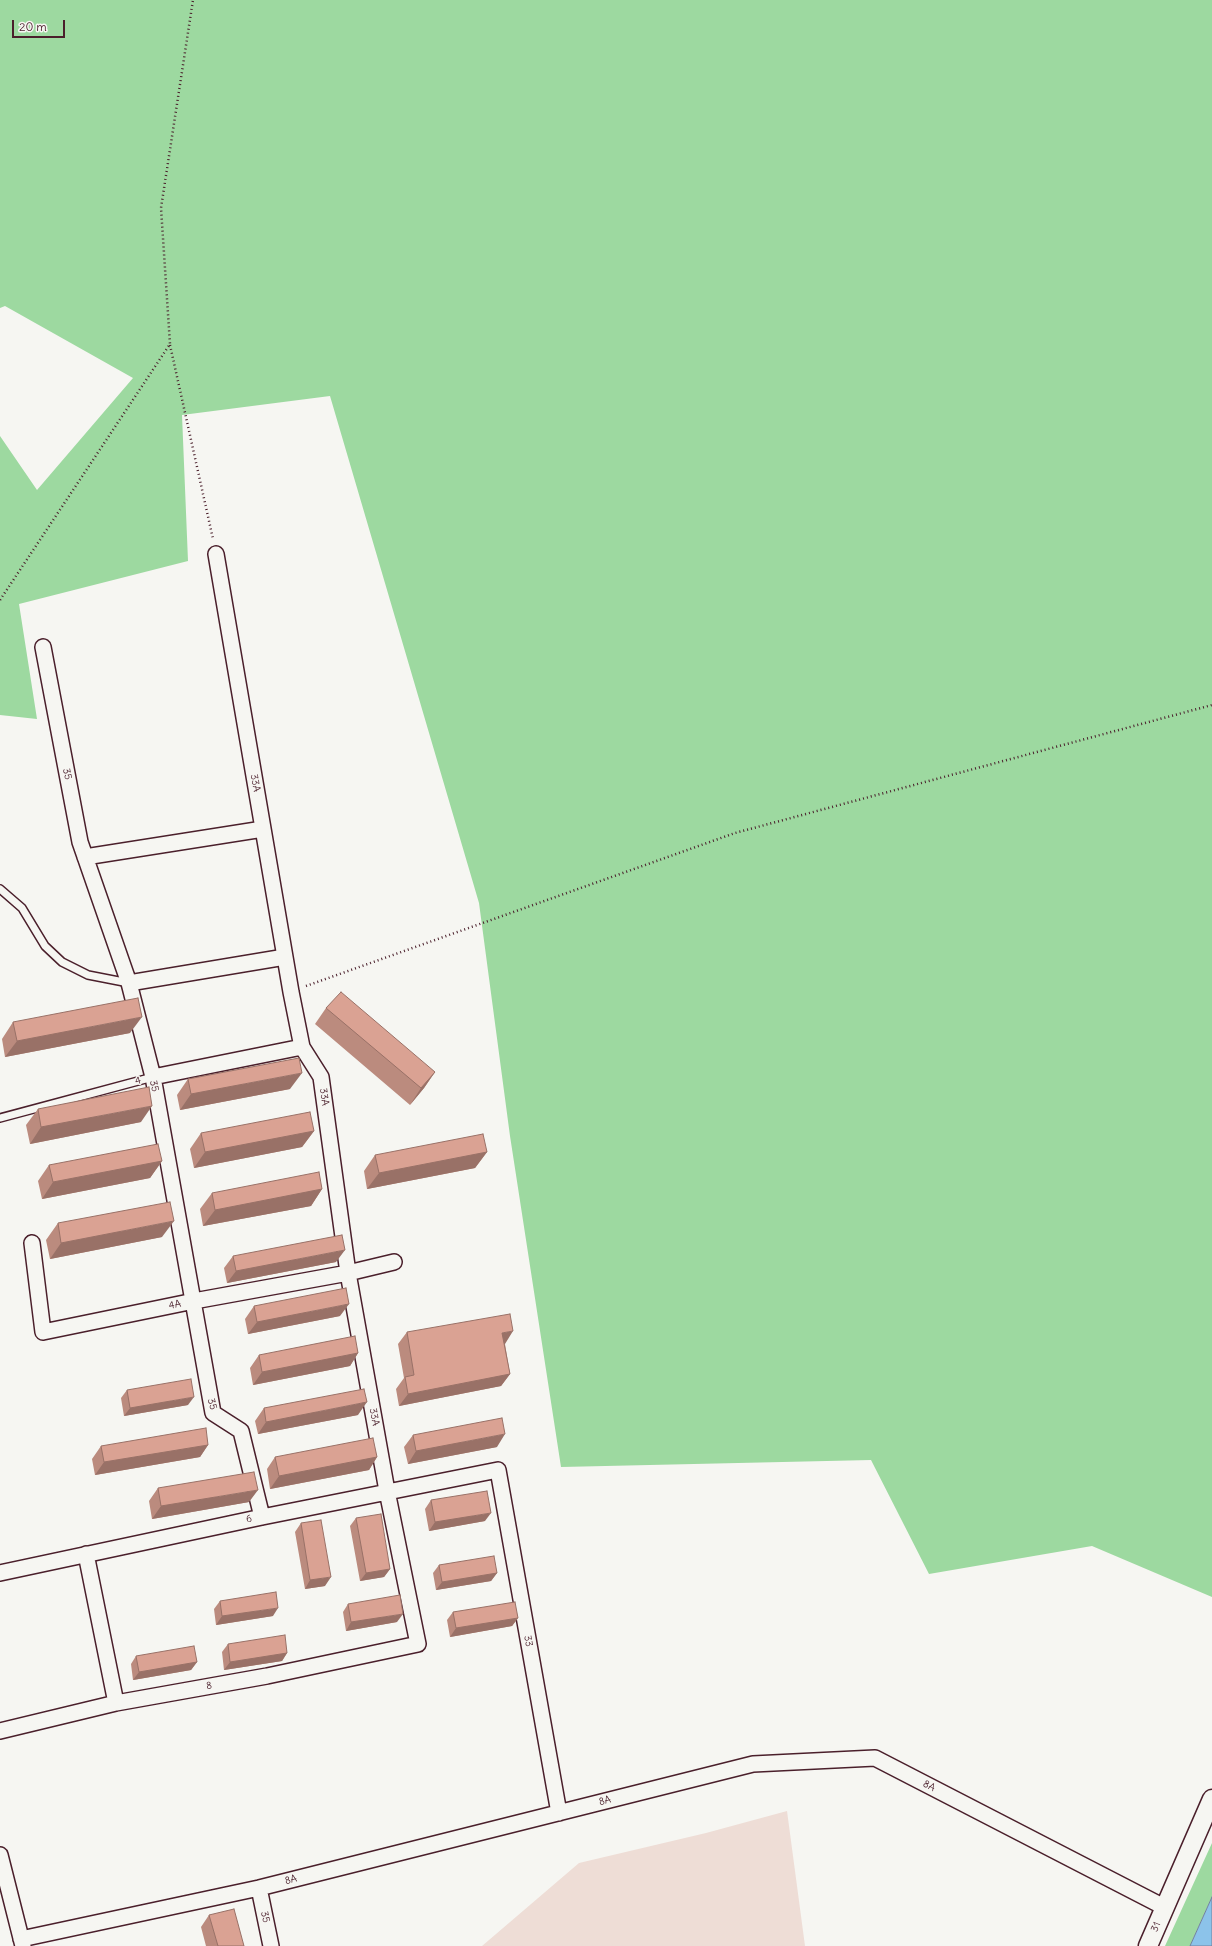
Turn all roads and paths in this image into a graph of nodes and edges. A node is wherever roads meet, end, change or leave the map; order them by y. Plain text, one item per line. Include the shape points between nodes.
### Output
1 (193, 0) edge
2 (170, 344) junction
3 (216, 554) joint
4 (0, 600) edge
5 (43, 647) dead end
6 (1212, 705) edge
7 (263, 829) junction
8 (85, 857) junction
9 (0, 889) edge
10 (285, 957) junction
11 (129, 983) junction
12 (291, 992) junction
13 (302, 1047) junction
14 (153, 1078) junction
15 (0, 1118) edge
16 (32, 1243) dead end
17 (394, 1262) dead end
18 (348, 1273) junction
19 (194, 1301) junction
20 (498, 1470) joint
21 (387, 1491) junction
22 (262, 1517) junction
23 (86, 1554) junction
24 (0, 1573) edge
25 (418, 1644) joint
26 (116, 1703) junction
27 (0, 1731) edge
28 (1212, 1798) edge
29 (559, 1813) junction
30 (0, 1855) edge
31 (259, 1888) junction
32 (1164, 1907) junction
33 (22, 1943) edge
34 (271, 1946) edge
35 (1148, 1946) edge

1 - 2 path via 161,208
2 - 3 path
2 - 4 path
3 - 7 street, 33A
5 - 8 street, 35
6 - 12 path via 735,832
7 - 8 street
7 - 10 street, 33A
8 - 11 street, 35
9 - 11 lane via 22,908 45,946 62,962 88,975
10 - 11 street
10 - 12 street, 33A
11 - 14 street, 35
12 - 13 street, 33A
13 - 14 street, 4
13 - 18 street, 33A via 321,1077
14 - 15 lane, 4
14 - 19 street, 35
16 - 19 street, 4A via 43,1332
17 - 18 street, 4A
18 - 19 street, 4A
18 - 21 street, 33A
19 - 22 street, 35 via 213,1413 241,1431
20 - 21 street, 6
20 - 29 street, 33
21 - 22 street, 6
21 - 25 street, 33A
22 - 23 street, 6
23 - 24 street, 6
23 - 26 street
25 - 26 street, 8 via 266,1676
26 - 27 street, 8
28 - 32 street, 31
29 - 31 street, 8A
29 - 32 street, 8A via 753,1764 875,1758
30 - 33 street
31 - 33 street, 8A
31 - 34 street, 35
32 - 35 street, 31

